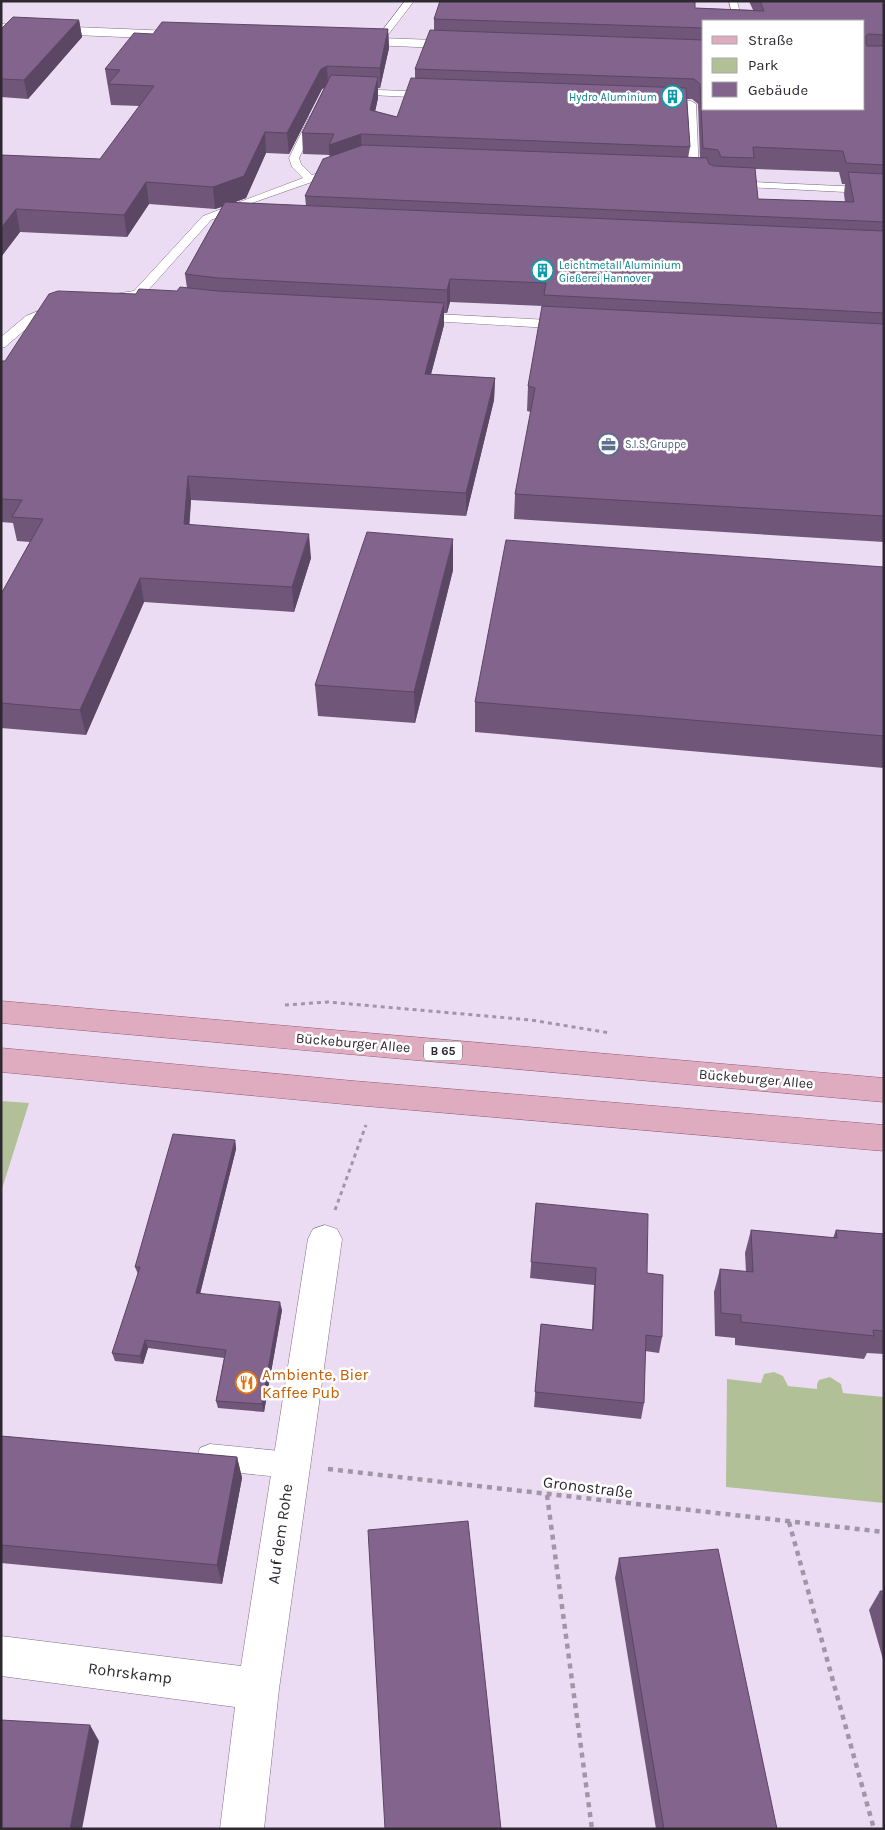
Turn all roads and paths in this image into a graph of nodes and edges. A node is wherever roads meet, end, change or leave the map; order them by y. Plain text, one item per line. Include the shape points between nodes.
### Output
1 (410, 1) edge
2 (733, 1) edge
3 (738, 20) edge
4 (1, 28) edge
5 (180, 35) edge
6 (338, 40) edge
7 (378, 42) junction
8 (475, 45) edge
9 (338, 91) edge
10 (446, 95) edge
11 (652, 103) edge
12 (319, 108) edge
13 (353, 164) edge
14 (694, 174) edge
15 (310, 179) junction
16 (721, 184) edge
17 (884, 191) edge
18 (207, 218) junction
19 (237, 220) edge
20 (109, 299) edge
21 (71, 304) edge
22 (408, 317) edge
23 (576, 326) edge
24 (1, 344) edge
25 (1, 1012) edge
26 (1, 1060) edge
27 (884, 1090) edge
28 (368, 1119) dead end
29 (884, 1138) edge
30 (325, 1239) joint
31 (186, 1455) edge
32 (290, 1465) junction
33 (547, 1495) junction
34 (789, 1522) junction
35 (884, 1532) edge
36 (1, 1656) edge
37 (258, 1689) junction
38 (242, 1829) edge
39 (592, 1829) edge
40 (874, 1829) edge

1 - 7 lane
2 - 3 lane
4 - 5 street
6 - 7 street
7 - 8 street
9 - 10 lane
11 - 14 lane via 691,104
12 - 15 lane via 294,158 296,165
13 - 15 lane
15 - 18 lane
16 - 17 lane
18 - 19 lane
18 - 20 lane via 142,296
21 - 24 lane via 30,319
22 - 23 lane
25 - 27 main road, Bückeburger Allee / B 65
26 - 29 main road
28 - 30 path
30 - 32 street, Auf dem Rohe
31 - 32 lane
32 - 33 path, Gronostraße
32 - 37 street, Auf dem Rohe
33 - 34 path, Gronostraße
33 - 39 path
34 - 35 path, Gronostraße
34 - 40 path
36 - 37 street, Rohrskamp
37 - 38 street, Auf dem Rohe

